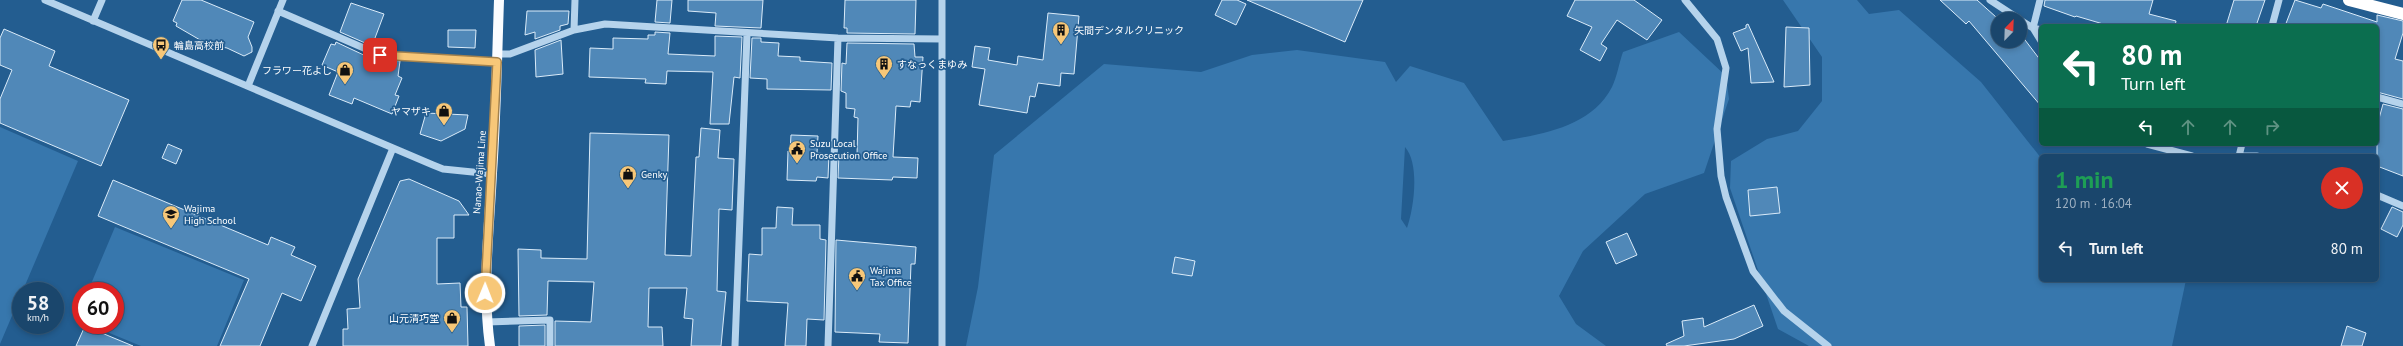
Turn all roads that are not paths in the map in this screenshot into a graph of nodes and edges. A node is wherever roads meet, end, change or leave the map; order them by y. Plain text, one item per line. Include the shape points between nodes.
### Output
1 (45, 0) edge
2 (102, 0) edge
3 (283, 0) edge
4 (499, 0) edge
5 (575, 0) edge
6 (942, 0) edge
7 (1686, 0) edge
8 (1990, 0) edge
9 (2040, 0) edge
10 (2279, 0) edge
11 (2349, 0) edge
12 (278, 12) junction
13 (2008, 12) edge
14 (2403, 14) edge
15 (93, 21) junction
16 (2027, 24) edge
17 (2273, 24) edge
18 (2033, 28) junction
19 (574, 30) junction
20 (2039, 30) edge
21 (747, 34) junction
22 (838, 38) junction
23 (2039, 38) edge
24 (942, 39) junction
25 (497, 58) junction
26 (248, 86) junction
27 (2379, 98) edge
28 (2403, 104) edge
29 (2154, 146) edge
30 (393, 148) junction
31 (2184, 154) edge
32 (492, 174) junction
33 (2379, 196) edge
34 (2403, 206) edge
35 (487, 322) junction
36 (312, 346) edge
37 (490, 346) edge
38 (550, 346) edge
39 (735, 346) edge
40 (828, 346) edge
41 (942, 346) edge
42 (1828, 346) edge

1 - 15 street
2 - 15 street
3 - 12 street
4 - 25 main road, Nanao-Wajima Line
5 - 19 street
6 - 24 street
7 - 42 street via 1717,39 1726,68 1717,129 1721,176 1753,271 1784,311
8 - 13 street
9 - 18 street
10 - 17 street
11 - 14 highway
12 - 25 street via 380,55
12 - 26 street
15 - 26 street
16 - 18 street
18 - 20 street
18 - 23 street
19 - 21 street via 605,24
19 - 25 street
21 - 22 street
21 - 39 street
22 - 24 street
22 - 40 street
24 - 41 street
25 - 32 main road, Nanao-Wajima Line
26 - 30 street
27 - 28 street
29 - 31 street
30 - 32 street via 443,169
30 - 36 street
32 - 35 main road, Nanao-Wajima Line via 486,266
33 - 34 street
35 - 37 main road, Nanao-Wajima Line
35 - 38 street via 550,320

